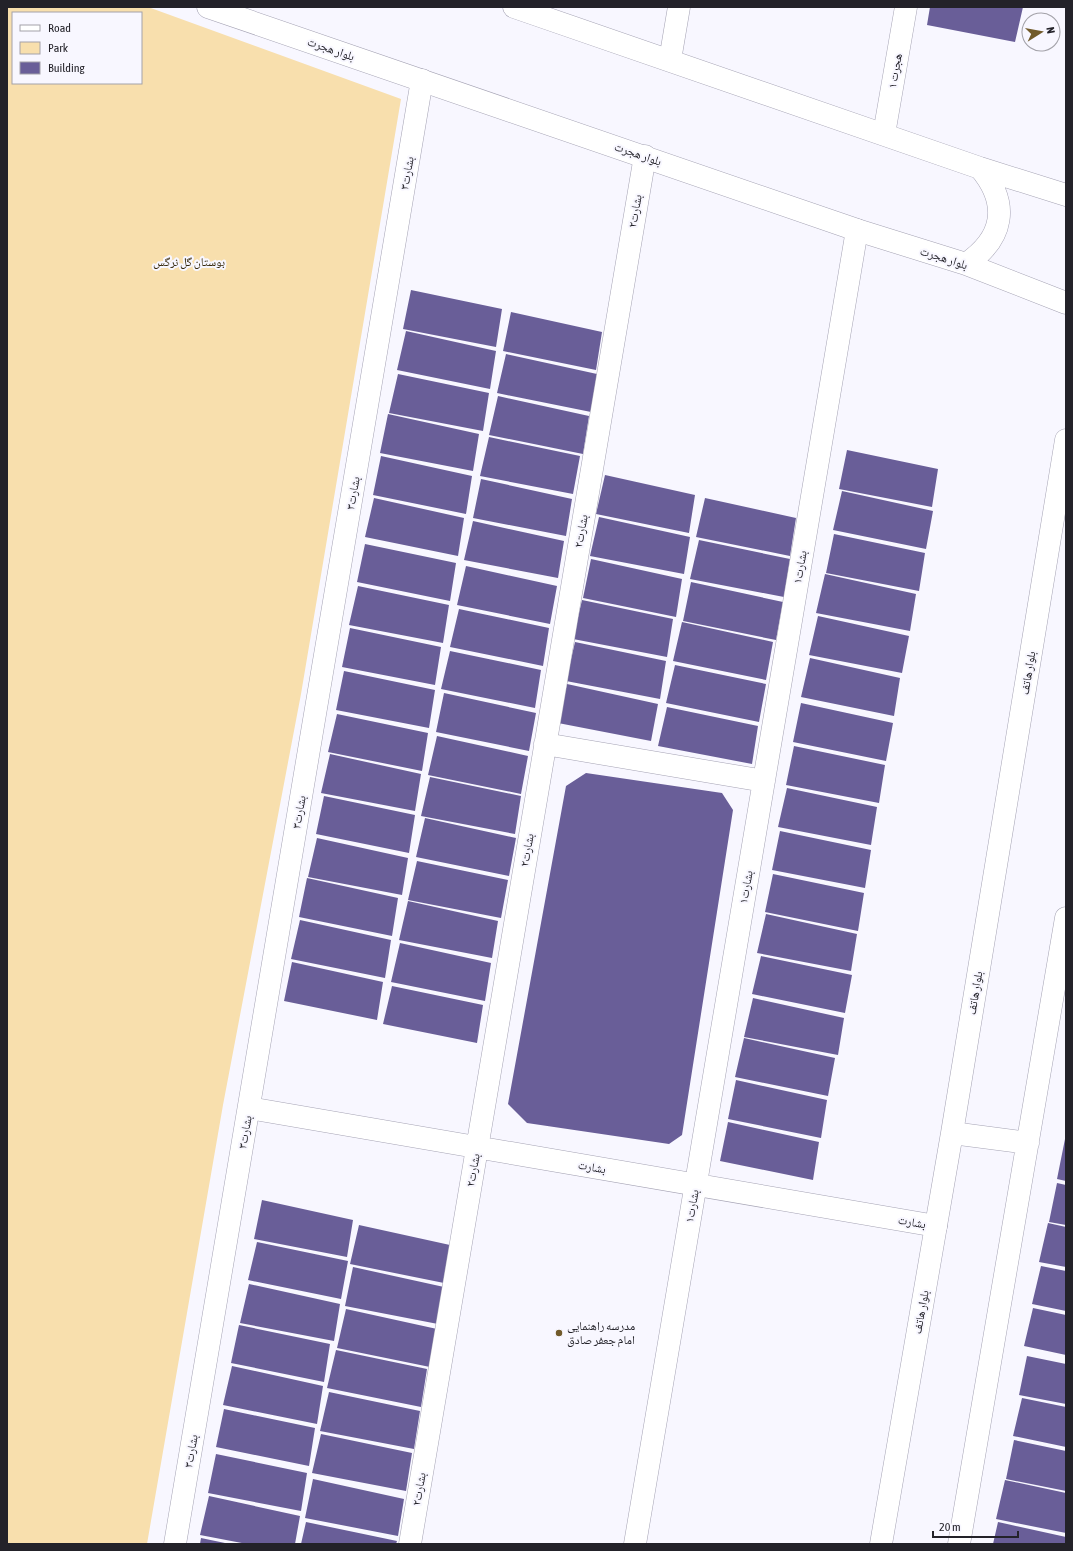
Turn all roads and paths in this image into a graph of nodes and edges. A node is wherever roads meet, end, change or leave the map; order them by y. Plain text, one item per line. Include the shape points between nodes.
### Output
1 (208, 7) edge
2 (514, 7) edge
3 (679, 7) edge
4 (906, 7) edge
5 (670, 60) junction
6 (422, 80) junction
7 (884, 134) junction
8 (644, 156) junction
9 (980, 168) junction
10 (1066, 195) edge
11 (857, 230) junction
12 (966, 264) junction
13 (1066, 303) edge
14 (1066, 440) edge
15 (545, 744) junction
16 (764, 782) junction
17 (1066, 918) edge
18 (249, 1108) junction
19 (952, 1133) junction
20 (1028, 1143) junction
21 (477, 1147) junction
22 (696, 1185) junction
23 (936, 1226) junction
24 (175, 1544) edge
25 (410, 1544) edge
26 (635, 1544) edge
27 (881, 1544) edge
28 (959, 1544) edge

1 - 6 street, بلوار هجرت
2 - 5 street
3 - 5 street
4 - 7 street, هجرت ۱
5 - 7 street
6 - 8 street, بلوار هجرت
6 - 18 street, بشارت۳
7 - 9 street
8 - 11 street, بلوار هجرت
8 - 15 street, بشارت۲
9 - 10 street
9 - 12 street via 990,180 997,196 997,228 987,247
11 - 12 street, بلوار هجرت
11 - 16 street, بشارت۱
12 - 13 street, بلوار هجرت
14 - 19 street, بلوار هاتف
15 - 16 street
15 - 21 street, بشارت۲
16 - 22 street, بشارت۱
17 - 20 street
18 - 21 street, بشارت
18 - 24 street, بشارت۳
19 - 20 street
19 - 23 street, بلوار هاتف
20 - 28 street
21 - 22 street, بشارت
21 - 25 street, بشارت۲
22 - 23 street, بشارت
22 - 26 street, بشارت۱
23 - 27 street, بلوار هاتف

